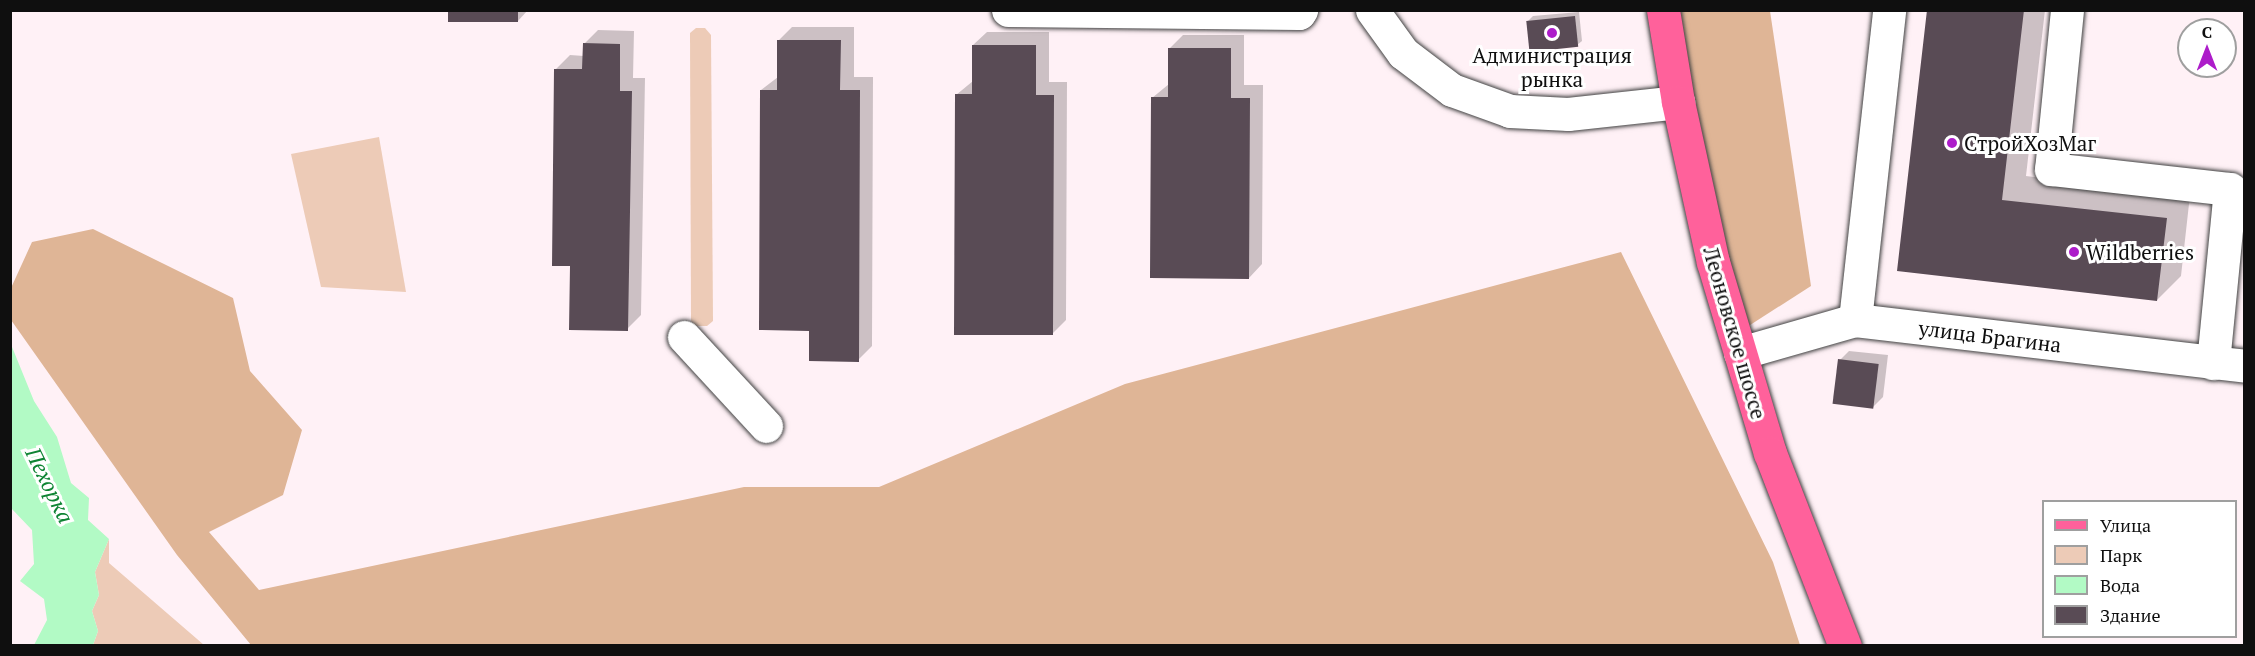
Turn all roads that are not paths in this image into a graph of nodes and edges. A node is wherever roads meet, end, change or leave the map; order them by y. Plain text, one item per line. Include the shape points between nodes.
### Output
1 (1008, 10) edge
2 (1301, 10) edge
3 (1372, 10) edge
4 (1663, 10) edge
5 (1889, 10) edge
6 (2067, 10) edge
7 (1678, 102) junction
8 (2237, 190) edge
9 (1855, 320) junction
10 (684, 337) dead end
11 (1740, 353) junction
12 (2229, 364) edge
13 (766, 426) dead end
14 (1845, 645) edge

1 - 2 street
3 - 7 street via 1403,52 1452,90 1510,111 1568,114
4 - 7 main road, Леоновское шоссе
5 - 9 street
6 - 8 street via 2051,169
7 - 11 main road, Леоновское шоссе via 1713,262
8 - 12 street
9 - 11 street, улица Брагина
9 - 12 street, улица Брагина
10 - 13 street
11 - 14 main road, Леоновское шоссе via 1770,453

